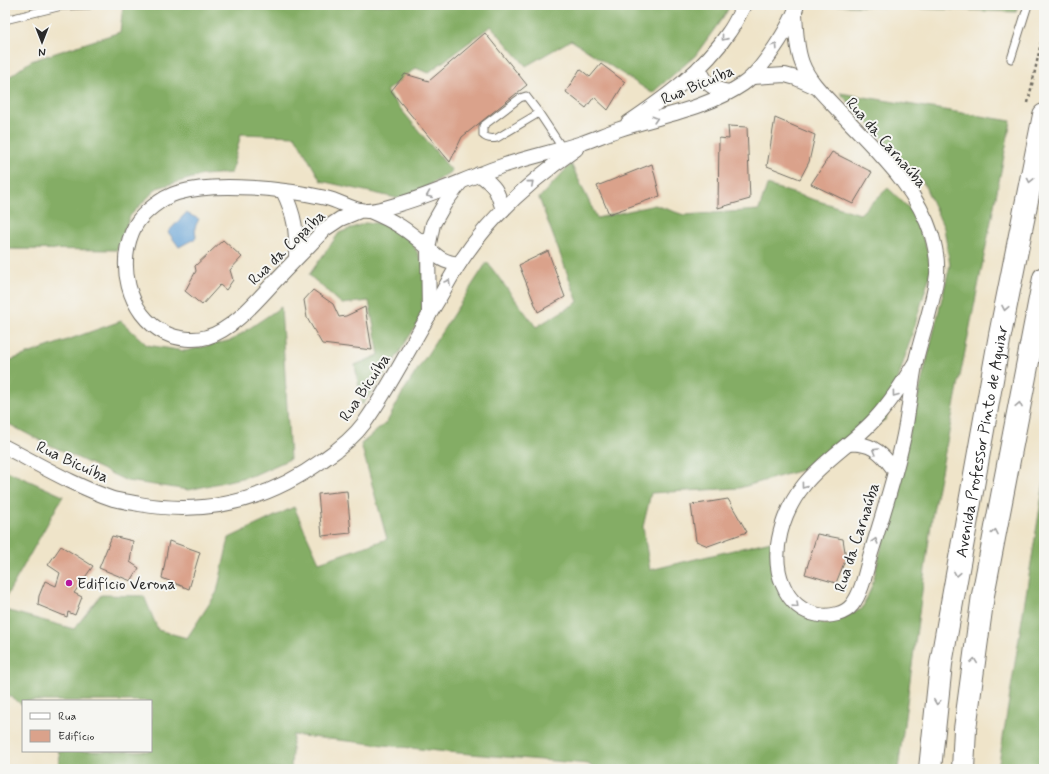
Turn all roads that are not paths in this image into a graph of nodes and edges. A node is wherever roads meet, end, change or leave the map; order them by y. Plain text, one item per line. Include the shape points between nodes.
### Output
1 (90, 5) edge
2 (744, 5) edge
3 (1028, 5) edge
4 (796, 9) edge
5 (5, 20) edge
6 (1011, 59) dead end
7 (699, 68) junction
8 (753, 77) junction
9 (816, 87) junction
10 (729, 92) junction
11 (539, 113) junction
12 (1044, 115) edge
13 (618, 130) junction
14 (585, 142) junction
15 (563, 148) junction
16 (479, 174) junction
17 (460, 183) junction
18 (284, 191) junction
19 (503, 210) junction
20 (366, 211) junction
21 (428, 248) junction
22 (296, 258) junction
23 (459, 264) junction
24 (1044, 278) edge
25 (429, 316) junction
26 (916, 362) junction
27 (848, 444) junction
28 (5, 447) edge
29 (895, 471) junction
30 (930, 769) edge
31 (963, 769) edge

1 - 5 lane via 62,6
2 -> 7 street, Rua Bicuíba via 729,33
3 - 6 lane
8 -> 4 street, Rua Bicuíba via 774,48
4 - 9 street, Rua da Carnaúba via 801,61
7 - 10 street via 710,86
7 - 13 street, Rua Bicuíba via 673,92
8 - 9 street, Rua da Carnaúba via 785,75
8 - 10 street, Rua Bicuíba
9 - 26 street, Rua da Carnaúba via 912,193 932,237 937,258 937,279
13 -> 10 street, Rua Bicuíba via 703,104
11 - 11 lane via 497,138 490,139 483,135 483,126 522,97 527,97
11 - 15 lane
12 -> 30 main road, Avenida Professor Pinto de Aguiar via 1000,335 945,641
13 - 14 street, Rua Bicuíba
14 - 15 street, Rua Bicuíba
19 -> 14 street, Rua Bicuíba via 547,169
15 - 16 street, Rua Bicuíba
16 - 17 street, Rua Bicuíba
16 - 19 street via 498,194
17 -> 20 street, Rua Bicuíba via 414,200
17 - 21 street via 433,224
18 - 20 street, Rua da Copaíba via 329,199
18 - 22 street via 295,222
18 - 22 street, Rua da Copaíba via 226,187 199,189 175,194 158,203 136,224 128,244 127,282 134,302 143,316 155,327 168,335 187,339 206,338 224,329 242,315
19 - 23 street, Rua Bicuíba
20 - 21 street via 390,219
20 - 22 street, Rua da Copaíba via 340,219 325,229
21 - 23 street via 442,260
21 - 25 street
25 -> 23 street, Rua Bicuíba
31 -> 24 main road, Avenida Professor Pinto de Aguiar via 965,729 983,595
25 - 28 street, Rua Bicuíba via 364,424 338,450 305,474 266,493 230,504 188,509 153,506 115,499 84,487
26 -> 27 street, Rua da Carnaúba via 897,393 880,414
26 - 29 street, Rua da Carnaúba via 904,438
29 -> 27 street via 876,450 864,445
27 -> 29 street, Rua da Carnaúba via 802,487 782,527 778,543 781,580 787,595 798,608 826,617 851,607 859,593

